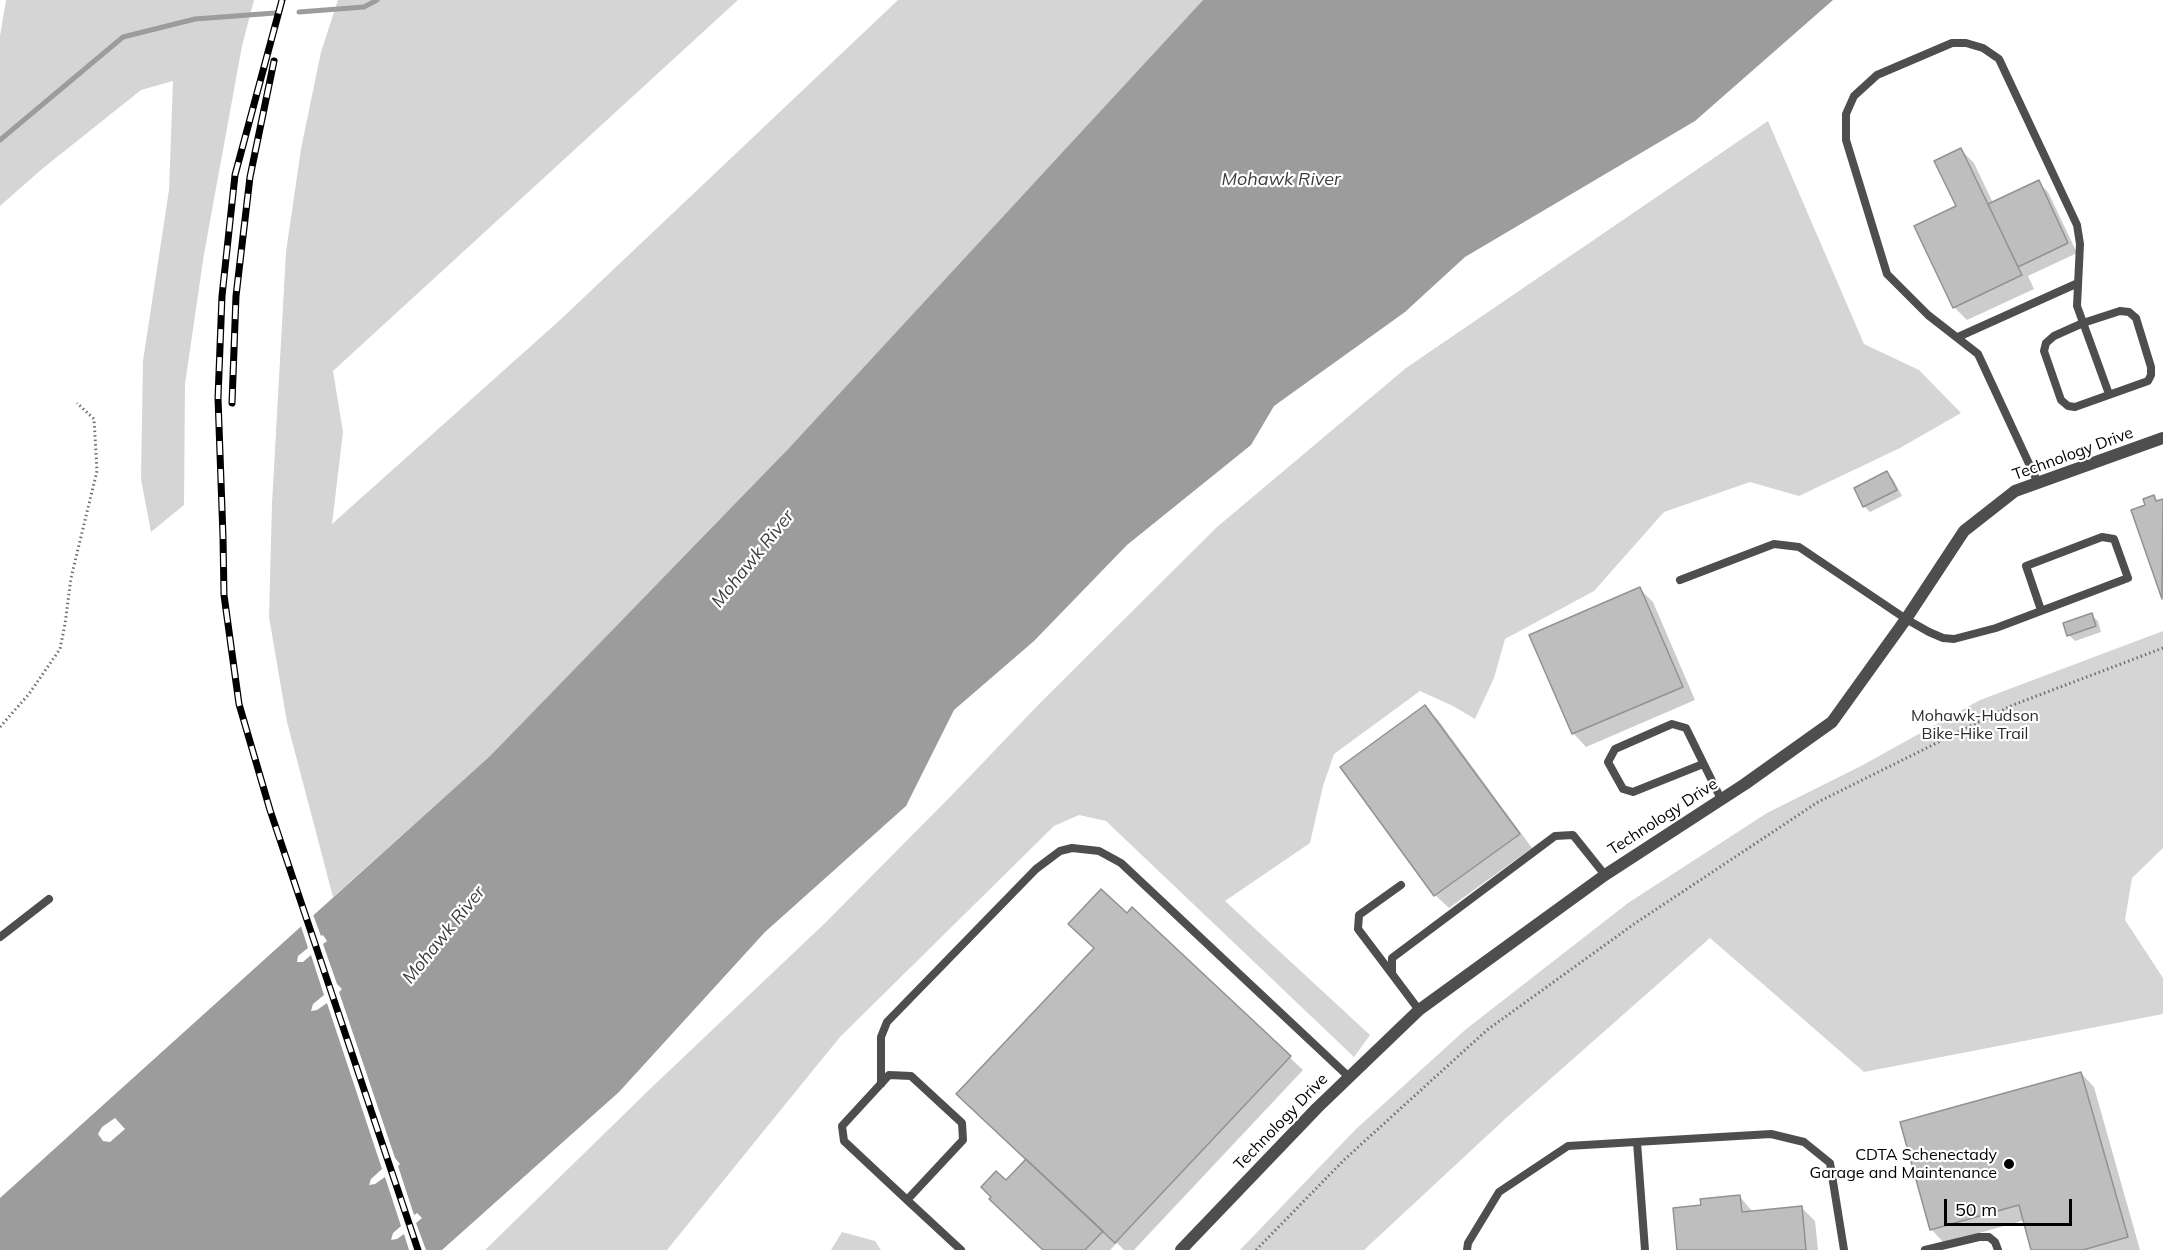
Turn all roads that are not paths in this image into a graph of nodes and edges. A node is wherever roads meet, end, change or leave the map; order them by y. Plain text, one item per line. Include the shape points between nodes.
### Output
1 (2078, 283) junction
2 (2084, 323) junction
3 (1958, 337) junction
4 (2109, 394) junction
5 (2163, 438) edge
6 (2038, 483) junction
7 (1680, 580) dead end
8 (2041, 610) junction
9 (1906, 619) junction
10 (1703, 764) junction
11 (1721, 799) junction
12 (1605, 875) junction
13 (1401, 885) dead end
14 (49, 899) dead end
15 (0, 937) edge
16 (1392, 974) junction
17 (1419, 1010) junction
18 (1348, 1077) junction
19 (881, 1084) junction
20 (1637, 1142) junction
21 (907, 1200) junction
22 (961, 1250) edge
23 (1180, 1250) edge
24 (1467, 1250) edge
25 (1645, 1250) edge
26 (1844, 1250) edge
27 (1925, 1250) edge
28 (1998, 1250) edge

1 - 2 lane via 2077,306
1 - 3 lane
1 - 3 lane via 2077,225 1999,59 1983,48 1952,43 1877,75 1854,96 1846,114 1846,140 1887,274 1928,315
2 - 4 lane
2 - 4 lane via 2046,343 2044,351 2061,400 2075,407
2 - 4 lane via 2120,311 2136,318 2151,375 2148,381
3 - 6 lane via 1978,354
5 - 6 street, Technology Drive
6 - 9 street, Technology Drive via 2015,491 1964,531
7 - 9 lane via 1774,544 1799,547
8 - 8 lane via 2128,578 2114,539 2102,537 2026,566
8 - 9 lane via 1954,639 1943,638
9 - 11 street, Technology Drive via 1832,722
10 - 10 lane via 1686,728 1672,724 1615,749 1608,762 1623,789 1633,792
10 - 11 lane
11 - 12 street, Technology Drive
12 - 16 lane via 1573,835 1555,836 1392,958
12 - 17 street, Technology Drive
13 - 16 lane via 1359,915 1358,929
14 - 15 lane
16 - 17 lane
17 - 18 street, Technology Drive
18 - 19 lane via 1121,863 1099,851 1072,848 1060,851 1036,869 887,1022 881,1037
18 - 23 street, Technology Drive
19 - 21 lane via 843,1126 844,1142
19 - 21 lane via 889,1075 911,1076 962,1123 963,1140
20 - 24 lane via 1568,1146 1499,1192
20 - 25 lane
20 - 26 lane via 1771,1134 1804,1142 1830,1163
21 - 22 lane
27 - 28 lane via 1979,1237 1989,1237

